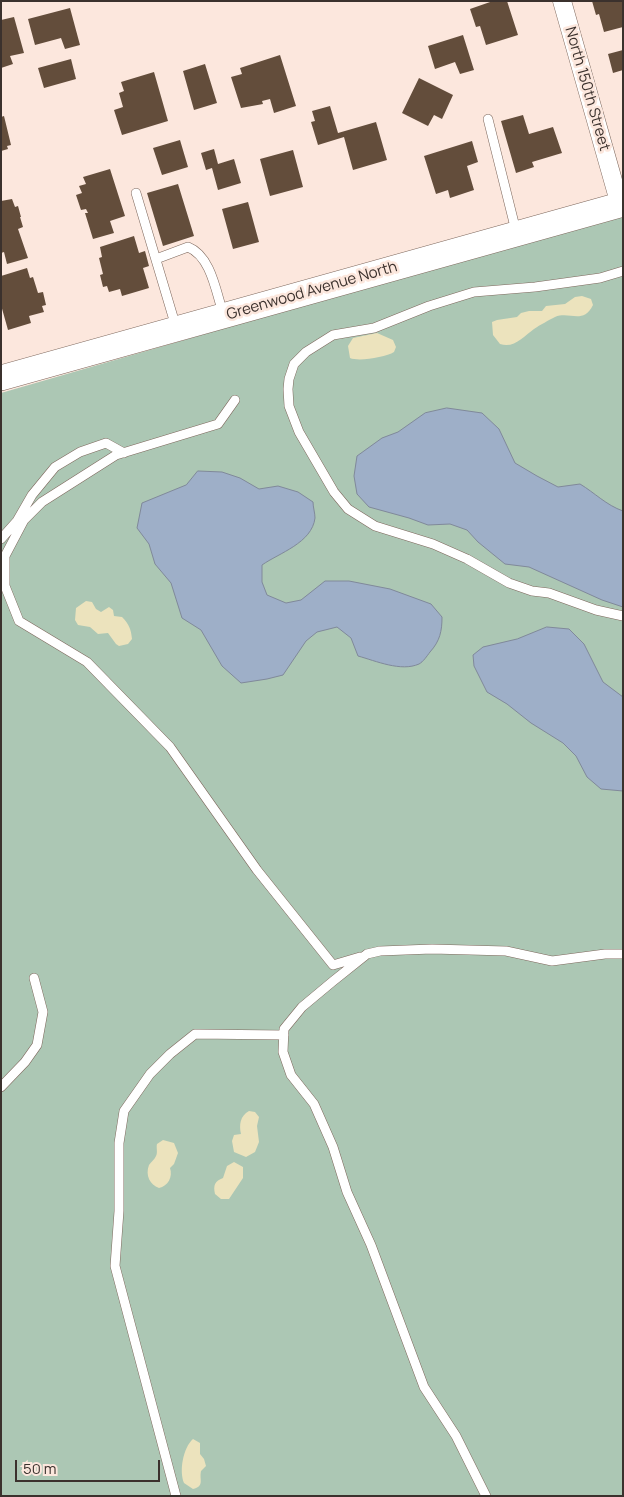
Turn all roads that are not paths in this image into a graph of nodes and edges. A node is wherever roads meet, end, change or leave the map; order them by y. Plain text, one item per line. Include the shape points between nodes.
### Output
1 (562, 1) edge
2 (488, 119) dead end
3 (136, 193) dead end
4 (621, 205) edge
5 (517, 234) junction
6 (156, 259) junction
7 (623, 271) edge
8 (224, 316) junction
9 (176, 329) junction
10 (1, 378) edge
11 (235, 400) dead end
12 (124, 453) junction
13 (1, 538) edge
14 (623, 616) edge
15 (367, 954) junction
16 (623, 954) edge
17 (34, 978) dead end
18 (284, 1035) junction
19 (1, 1087) edge
20 (176, 1496) edge
21 (486, 1496) edge

1 - 4 street, North 150th Street
2 - 5 lane
3 - 6 lane
4 - 5 street, Greenwood Avenue North
5 - 8 street, Greenwood Avenue North
6 - 8 lane via 188,247 196,250 209,269
6 - 9 lane
7 - 14 lane via 600,278 474,292 374,328 333,335 294,364 288,389 299,432 334,492 348,509 375,526 433,544 509,583
8 - 9 street, Greenwood Avenue North
9 - 10 street, Greenwood Avenue North
11 - 12 lane via 218,424
12 - 13 lane via 106,443 80,452 55,467
12 - 15 lane via 42,502 24,520 5,556 5,586 19,621 87,662 170,747 257,870 333,966
15 - 16 lane via 432,949 506,951 552,960
15 - 18 lane via 302,1007 284,1028
17 - 19 lane via 43,1012 37,1045
18 - 20 lane via 195,1034 150,1074 124,1111 119,1143 115,1266
18 - 21 lane via 283,1052 291,1075 314,1104 333,1147 347,1192 371,1245 424,1387 456,1436

